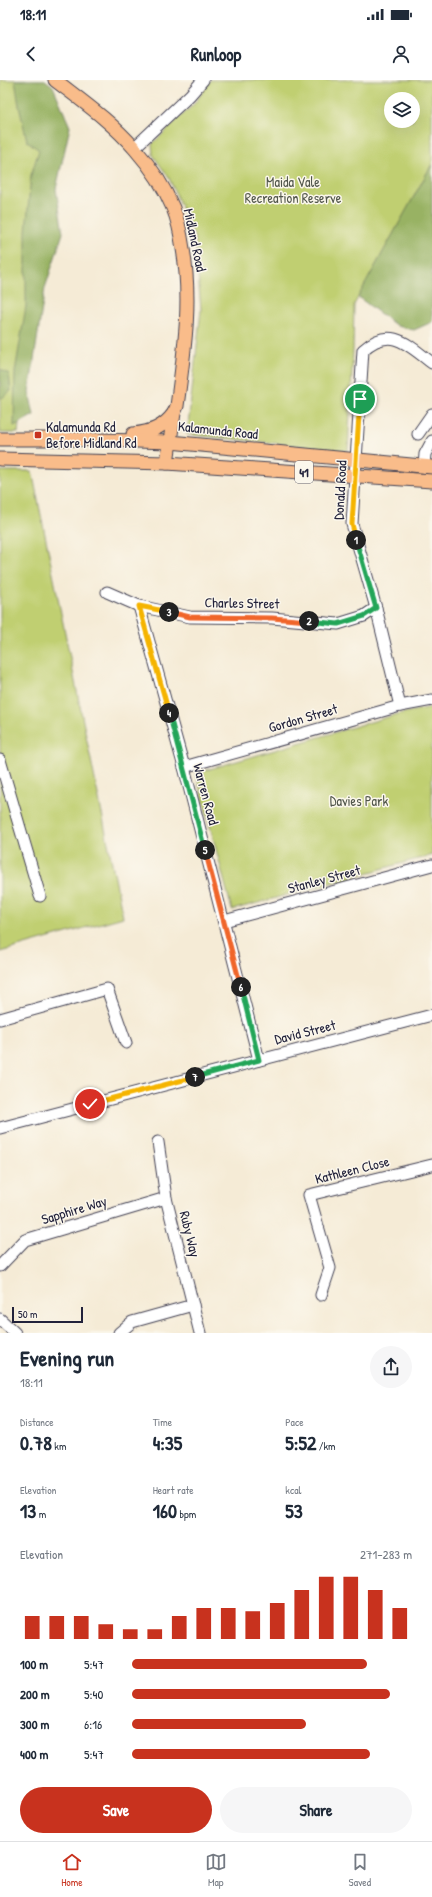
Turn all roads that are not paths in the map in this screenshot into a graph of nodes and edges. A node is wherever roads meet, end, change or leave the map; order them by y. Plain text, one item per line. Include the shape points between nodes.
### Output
1 (55, 80) edge
2 (203, 80) edge
3 (134, 148) junction
4 (432, 363) edge
5 (175, 409) junction
6 (432, 414) edge
7 (418, 434) dead end
8 (67, 438) junction
9 (0, 439) edge
10 (432, 441) edge
11 (173, 442) junction
12 (0, 459) edge
13 (356, 460) junction
14 (171, 463) junction
15 (428, 467) edge
16 (355, 475) junction
17 (432, 481) edge
18 (107, 592) dead end
19 (139, 606) junction
20 (376, 608) junction
21 (432, 700) edge
22 (400, 706) junction
23 (0, 760) edge
24 (184, 768) junction
25 (432, 865) edge
26 (40, 896) dead end
27 (224, 921) junction
28 (432, 1015) edge
29 (0, 1019) edge
30 (126, 1043) dead end
31 (259, 1060) junction
32 (0, 1128) edge
33 (158, 1142) dead end
34 (432, 1165) edge
35 (166, 1198) junction
36 (0, 1266) edge
37 (320, 1295) dead end
38 (193, 1305) junction
39 (0, 1319) edge
40 (15, 1333) edge
41 (119, 1333) edge
42 (200, 1333) edge

1 - 3 main road, Midland Road via 93,109
2 - 3 street via 190,96
3 - 5 main road, Midland Road via 155,176 173,208 186,266 188,310 185,349
4 - 13 street, Donald Road via 393,337 372,342 364,350
5 - 8 main road via 167,422 149,432
5 - 11 main road, Midland Road via 179,414
6 - 7 street
8 - 9 main road, Kalamunda Road / 41
8 - 11 main road, Kalamunda Road / 41
10 - 15 street via 425,454
11 - 13 main road, Kalamunda Road / 41
11 - 14 main road, Midland Road
12 - 14 main road, 41
13 - 15 main road, Kalamunda Road / 41
13 - 16 street, Donald Road
14 - 16 main road, 41
16 - 17 main road, 41
16 - 20 street, Donald Road via 352,524
18 - 19 street, Charles Street
19 - 20 street, Charles Street via 190,617 272,618 338,624 364,616
19 - 24 street, Warren Road
20 - 22 street, Donald Road
21 - 22 street, Gordon Street
22 - 24 street, Gordon Street
23 - 26 street
24 - 27 street, Warren Road
25 - 27 street, Stanley Street
27 - 31 street, Warren Road
28 - 31 street, David Street
29 - 30 street via 107,989
31 - 32 street, David Street
33 - 35 street, Ruby Way
34 - 37 street, Kathleen Close via 309,1195 330,1268
35 - 36 street, Sapphire Way via 25,1240
35 - 38 street, Ruby Way
38 - 41 street via 132,1322
38 - 42 street, Ruby Way
39 - 40 street

